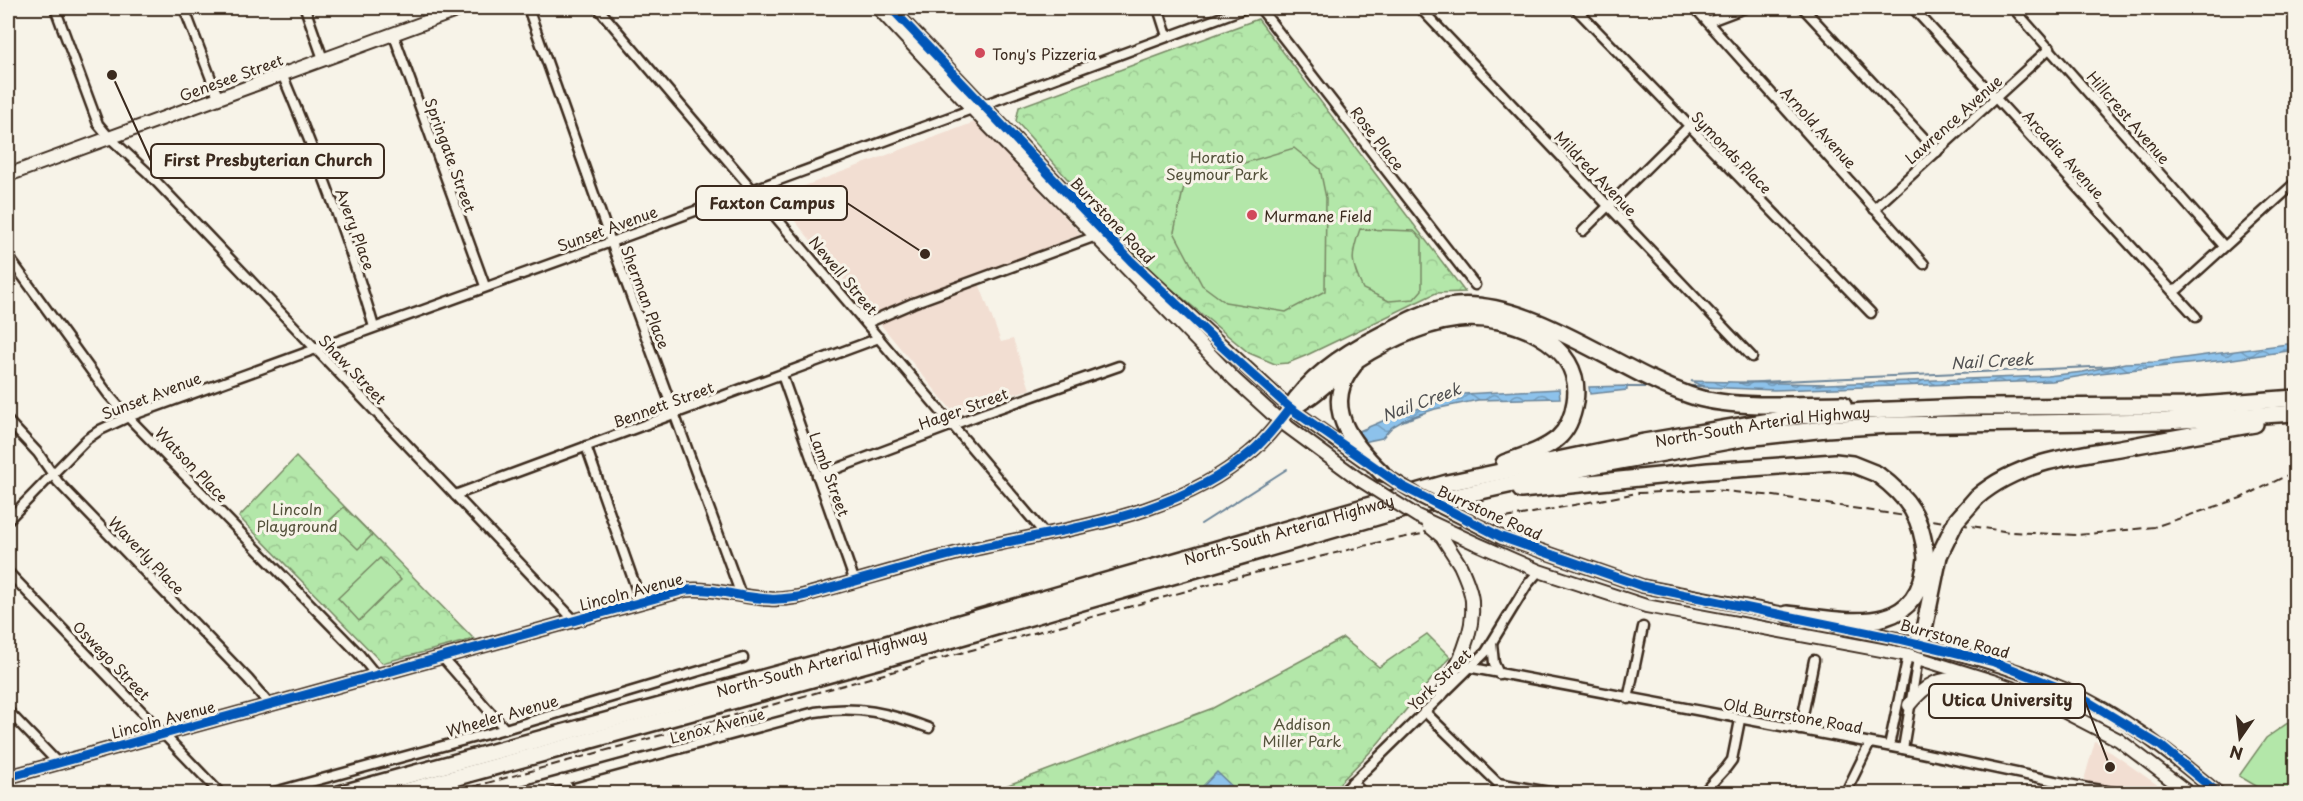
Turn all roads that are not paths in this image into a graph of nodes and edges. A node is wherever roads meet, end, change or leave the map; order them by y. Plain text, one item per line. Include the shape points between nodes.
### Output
1 (55, 8) edge
2 (184, 8) edge
3 (305, 8) edge
4 (464, 8) edge
5 (528, 8) edge
6 (598, 8) edge
7 (878, 8) edge
8 (891, 8) edge
9 (1158, 8) edge
10 (1246, 8) edge
11 (1260, 8) edge
12 (1420, 8) edge
13 (1575, 8) edge
14 (1695, 8) edge
15 (1744, 8) edge
16 (1803, 8) edge
17 (1914, 8) edge
18 (2013, 8) edge
19 (1708, 22) junction
20 (393, 33) junction
21 (1167, 36) junction
22 (2050, 48) junction
23 (323, 59) junction
24 (282, 74) junction
25 (218, 97) junction
26 (1995, 99) junction
27 (977, 106) junction
28 (1689, 126) junction
29 (109, 137) junction
30 (1936, 152) junction
31 (8, 175) edge
32 (2295, 182) edge
33 (752, 189) junction
34 (1609, 205) junction
35 (1874, 208) junction
36 (1583, 231) dead end
37 (1100, 234) junction
38 (611, 242) junction
39 (2224, 246) junction
40 (8, 256) edge
41 (1924, 264) dead end
42 (11, 268) edge
43 (1475, 285) dead end
44 (485, 286) junction
45 (2173, 290) junction
46 (1871, 314) dead end
47 (2196, 317) dead end
48 (867, 323) junction
49 (374, 327) junction
50 (879, 338) junction
51 (314, 349) junction
52 (1752, 357) dead end
53 (1360, 359) junction
54 (1119, 366) dead end
55 (782, 375) junction
56 (2295, 398) edge
57 (1290, 408) junction
58 (1920, 409) junction
59 (675, 414) junction
60 (2295, 415) edge
61 (128, 417) junction
62 (8, 421) edge
63 (1280, 421) junction
64 (954, 426) junction
65 (586, 446) junction
66 (1382, 473) junction
67 (52, 474) junction
68 (817, 476) junction
69 (1447, 483) junction
70 (455, 495) junction
71 (1440, 500) junction
72 (1417, 516) junction
73 (8, 520) edge
74 (1045, 534) junction
75 (1932, 557) junction
76 (1539, 571) junction
77 (8, 572) edge
78 (855, 582) junction
79 (1922, 585) junction
80 (741, 595) junction
81 (641, 602) junction
82 (1787, 614) junction
83 (576, 622) junction
84 (1643, 627) dead end
85 (1492, 643) junction
86 (1914, 649) junction
87 (442, 657) junction
88 (743, 658) dead end
89 (1814, 660) dead end
90 (1463, 667) junction
91 (1499, 674) junction
92 (376, 675) junction
93 (1992, 681) junction
94 (1441, 693) joint
95 (1628, 699) junction
96 (270, 705) junction
97 (1909, 705) junction
98 (8, 711) edge
99 (1424, 711) junction
100 (1740, 720) junction
101 (929, 728) dead end
102 (505, 729) junction
103 (1800, 730) junction
104 (165, 733) junction
105 (1870, 743) junction
106 (1889, 746) junction
107 (1903, 748) junction
108 (58, 763) junction
109 (8, 777) edge
110 (562, 780) junction
111 (1352, 782) junction
112 (1498, 783) junction
113 (2120, 793) edge
114 (221, 794) edge
115 (267, 794) edge
116 (339, 794) edge
117 (396, 794) edge
118 (512, 794) edge
119 (574, 794) edge
120 (1341, 794) edge
121 (1364, 794) edge
122 (1509, 794) edge
123 (1561, 794) edge
124 (1702, 794) edge
125 (1845, 794) edge
126 (2190, 794) edge
127 (2219, 794) edge

1 - 29 street, Shaw Street via 93,113
2 - 25 street
3 - 23 street
4 - 20 street, Genesee Street
5 - 38 street, Sherman Place
6 - 33 street, Newell Street
7 - 27 street, Burrstone Road
8 - 27 street, Burrstone Road
9 - 21 street
10 - 21 street, Sunset Avenue
11 - 43 street, Rose Place
12 - 34 street, Mildred Avenue
13 - 28 street, Symonds Place
14 - 19 street, Arnold Avenue
15 - 19 street
16 - 30 street
17 - 26 street, Arcadia Avenue
18 - 22 street, Hillcrest Avenue
19 - 35 street, Arnold Avenue
20 - 23 street, Genesee Street
20 - 44 street, Springate Street
21 - 27 street, Sunset Avenue
22 - 26 street, Lawrence Avenue
22 - 39 street, Hillcrest Avenue
23 - 24 street, Genesee Street
24 - 25 street, Genesee Street
24 - 49 street, Avery Place via 352,256
25 - 29 street, Genesee Street
26 - 30 street, Lawrence Avenue
26 - 45 street, Arcadia Avenue
27 - 33 street, Sunset Avenue
27 - 37 street, Burrstone Road
28 - 34 street
28 - 46 street, Symonds Place
29 - 31 street, Genesee Street
29 - 51 street, Shaw Street via 148,173
30 - 35 street, Lawrence Avenue
32 - 39 street
33 - 38 street, Sunset Avenue
33 - 48 street, Newell Street
34 - 36 street
34 - 52 street, Mildred Avenue
35 - 41 street, Arnold Avenue
37 - 48 street
37 - 57 street, Burrstone Road
37 - 63 street, Burrstone Road via 1191,336
38 - 44 street, Sunset Avenue
38 - 59 street, Sherman Place
39 - 45 street
40 - 42 street, Watson Place
42 - 61 street, Watson Place
44 - 49 street, Sunset Avenue
45 - 47 street, Arcadia Avenue
48 - 50 street, Newell Street
49 - 51 street, Sunset Avenue
50 - 55 street, Bennett Street
50 - 64 street, Newell Street
51 - 61 street, Sunset Avenue
51 - 70 street, Shaw Street
53 - 57 highway via 1308,400
53 - 66 highway via 1346,376 1340,416 1352,441
53 - 69 highway via 1432,324 1473,318 1503,322 1532,332 1553,345 1569,363 1575,377 1575,405 1567,429 1556,440
54 - 64 street, Hager Street
55 - 59 street, Bennett Street
55 - 68 street, Lamb Street
56 - 58 highway, North-South Arterial Highway via 2186,406
57 - 58 highway via 1301,391 1361,345 1417,317 1448,307 1477,306 1533,320 1690,396 1768,405 1855,404
57 - 63 street, Lincoln Avenue
57 - 66 street, Burrstone Road
58 - 69 highway, North-South Arterial Highway via 1799,416 1732,426
59 - 65 street, Bennett Street
59 - 80 street, Sherman Place
60 - 71 highway, North-South Arterial Highway via 1889,425 1783,433 1603,464
60 - 75 highway, bridge via 2053,460 2017,471 1977,497
61 - 67 street, Sunset Avenue via 87,439
61 - 92 street, Watson Place
62 - 67 street, Waverly Place
63 - 72 street, Burrstone Road, bridge
63 - 74 street, Lincoln Avenue via 1252,452 1174,498 1107,521
64 - 68 street, Hager Street
64 - 74 street, Newell Street
65 - 70 street, Bennett Street
65 - 81 street
66 - 82 street, Burrstone Road, bridge via 1502,537 1642,586
67 - 73 street, Sunset Avenue
67 - 96 street, Waverly Place
68 - 78 street, Lamb Street
69 - 116 highway, North-South Arterial Highway via 883,645
70 - 83 street, Shaw Street
71 - 75 highway, bridge via 1708,471 1835,462 1877,474 1897,489 1916,514
71 - 117 highway, North-South Arterial Highway
72 - 76 street, Burrstone Road, bridge
72 - 90 street, bridge via 1442,537 1460,565 1472,600
74 - 78 street, Lincoln Avenue via 968,550
75 - 79 highway
75 - 86 highway
76 - 85 street, York Street
76 - 86 street, Burrstone Road via 1646,606
77 - 104 street, Oswego Street
78 - 80 street, Lincoln Avenue via 798,597
79 - 82 highway via 1904,608 1876,621
79 - 86 highway
80 - 81 street, Lincoln Avenue via 699,589
81 - 83 street, Lincoln Avenue
82 - 86 street, Burrstone Road
83 - 87 street, Lincoln Avenue
84 - 95 street
85 - 90 street, York Street
85 - 91 street
86 - 93 street, Burrstone Road
86 - 97 street
86 - 106 street
86 - 127 street, Burrstone Road via 1994,662 2065,690 2161,746
87 - 92 street, Lincoln Avenue
87 - 102 street
88 - 102 street, Wheeler Avenue
89 - 103 street
90 - 91 street, Old Burrstone Road
90 - 94 street
91 - 95 street, Old Burrstone Road
92 - 96 street, Lincoln Avenue
93 - 97 street via 1936,681
93 - 126 street, Burrstone Road via 2034,696 2119,740
94 - 99 street, York Street
95 - 100 street, Old Burrstone Road
96 - 104 street, Lincoln Avenue
97 - 107 street
98 - 108 street
99 - 111 street, York Street
99 - 112 street
100 - 103 street, Old Burrstone Road
100 - 124 street via 1732,759
101 - 110 street, Lenox Avenue via 896,716 837,708
102 - 115 street, Wheeler Avenue
103 - 105 street, Old Burrstone Road
104 - 108 street, Lincoln Avenue
104 - 114 street, Oswego Street
105 - 106 street, Old Burrstone Road
105 - 125 street
106 - 107 street, Old Burrstone Road
107 - 113 street, Old Burrstone Road
108 - 109 street, Lincoln Avenue
110 - 118 street, Lenox Avenue
110 - 119 street
111 - 120 street, York Street
111 - 121 street
112 - 122 street
112 - 123 street

